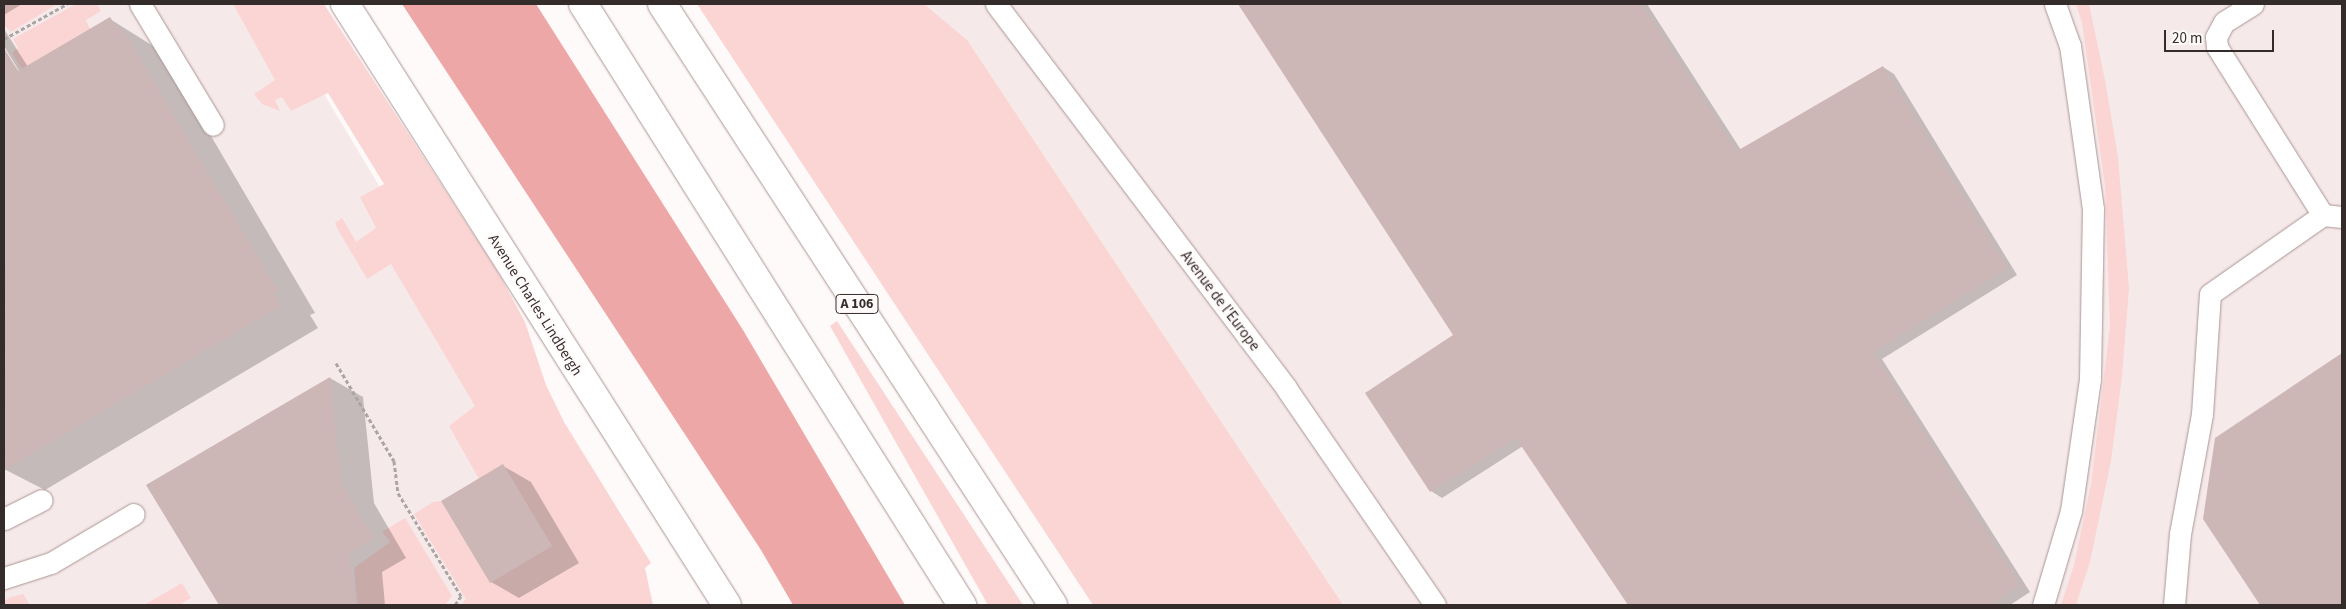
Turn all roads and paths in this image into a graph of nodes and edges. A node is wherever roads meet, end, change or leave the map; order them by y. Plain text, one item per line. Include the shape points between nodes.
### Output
1 (67, 4) edge
2 (140, 4) edge
3 (344, 4) edge
4 (583, 4) edge
5 (662, 4) edge
6 (996, 4) edge
7 (2055, 4) edge
8 (2254, 4) edge
9 (4, 38) edge
10 (213, 125) dead end
11 (2333, 216) edge
12 (336, 363) dead end
13 (42, 500) dead end
14 (134, 514) dead end
15 (4, 519) edge
16 (4, 578) edge
17 (455, 605) edge
18 (727, 605) edge
19 (962, 605) edge
20 (1053, 605) edge
21 (1435, 605) edge
22 (2042, 605) edge
23 (2174, 605) edge

1 - 9 path
2 - 10 lane
3 - 18 main road, Avenue Charles Lindbergh
4 - 19 main road
5 - 20 main road, A 106
6 - 21 lane, Avenue de l'Europe via 1286,388
7 - 22 lane via 2070,46 2092,209 2090,378 2071,510
8 - 11 lane via 2224,22 2216,37 2217,47
11 - 23 lane via 2210,294 2202,414 2180,534
12 - 17 path via 394,461 398,494 462,596
13 - 15 lane
14 - 16 lane via 51,563

